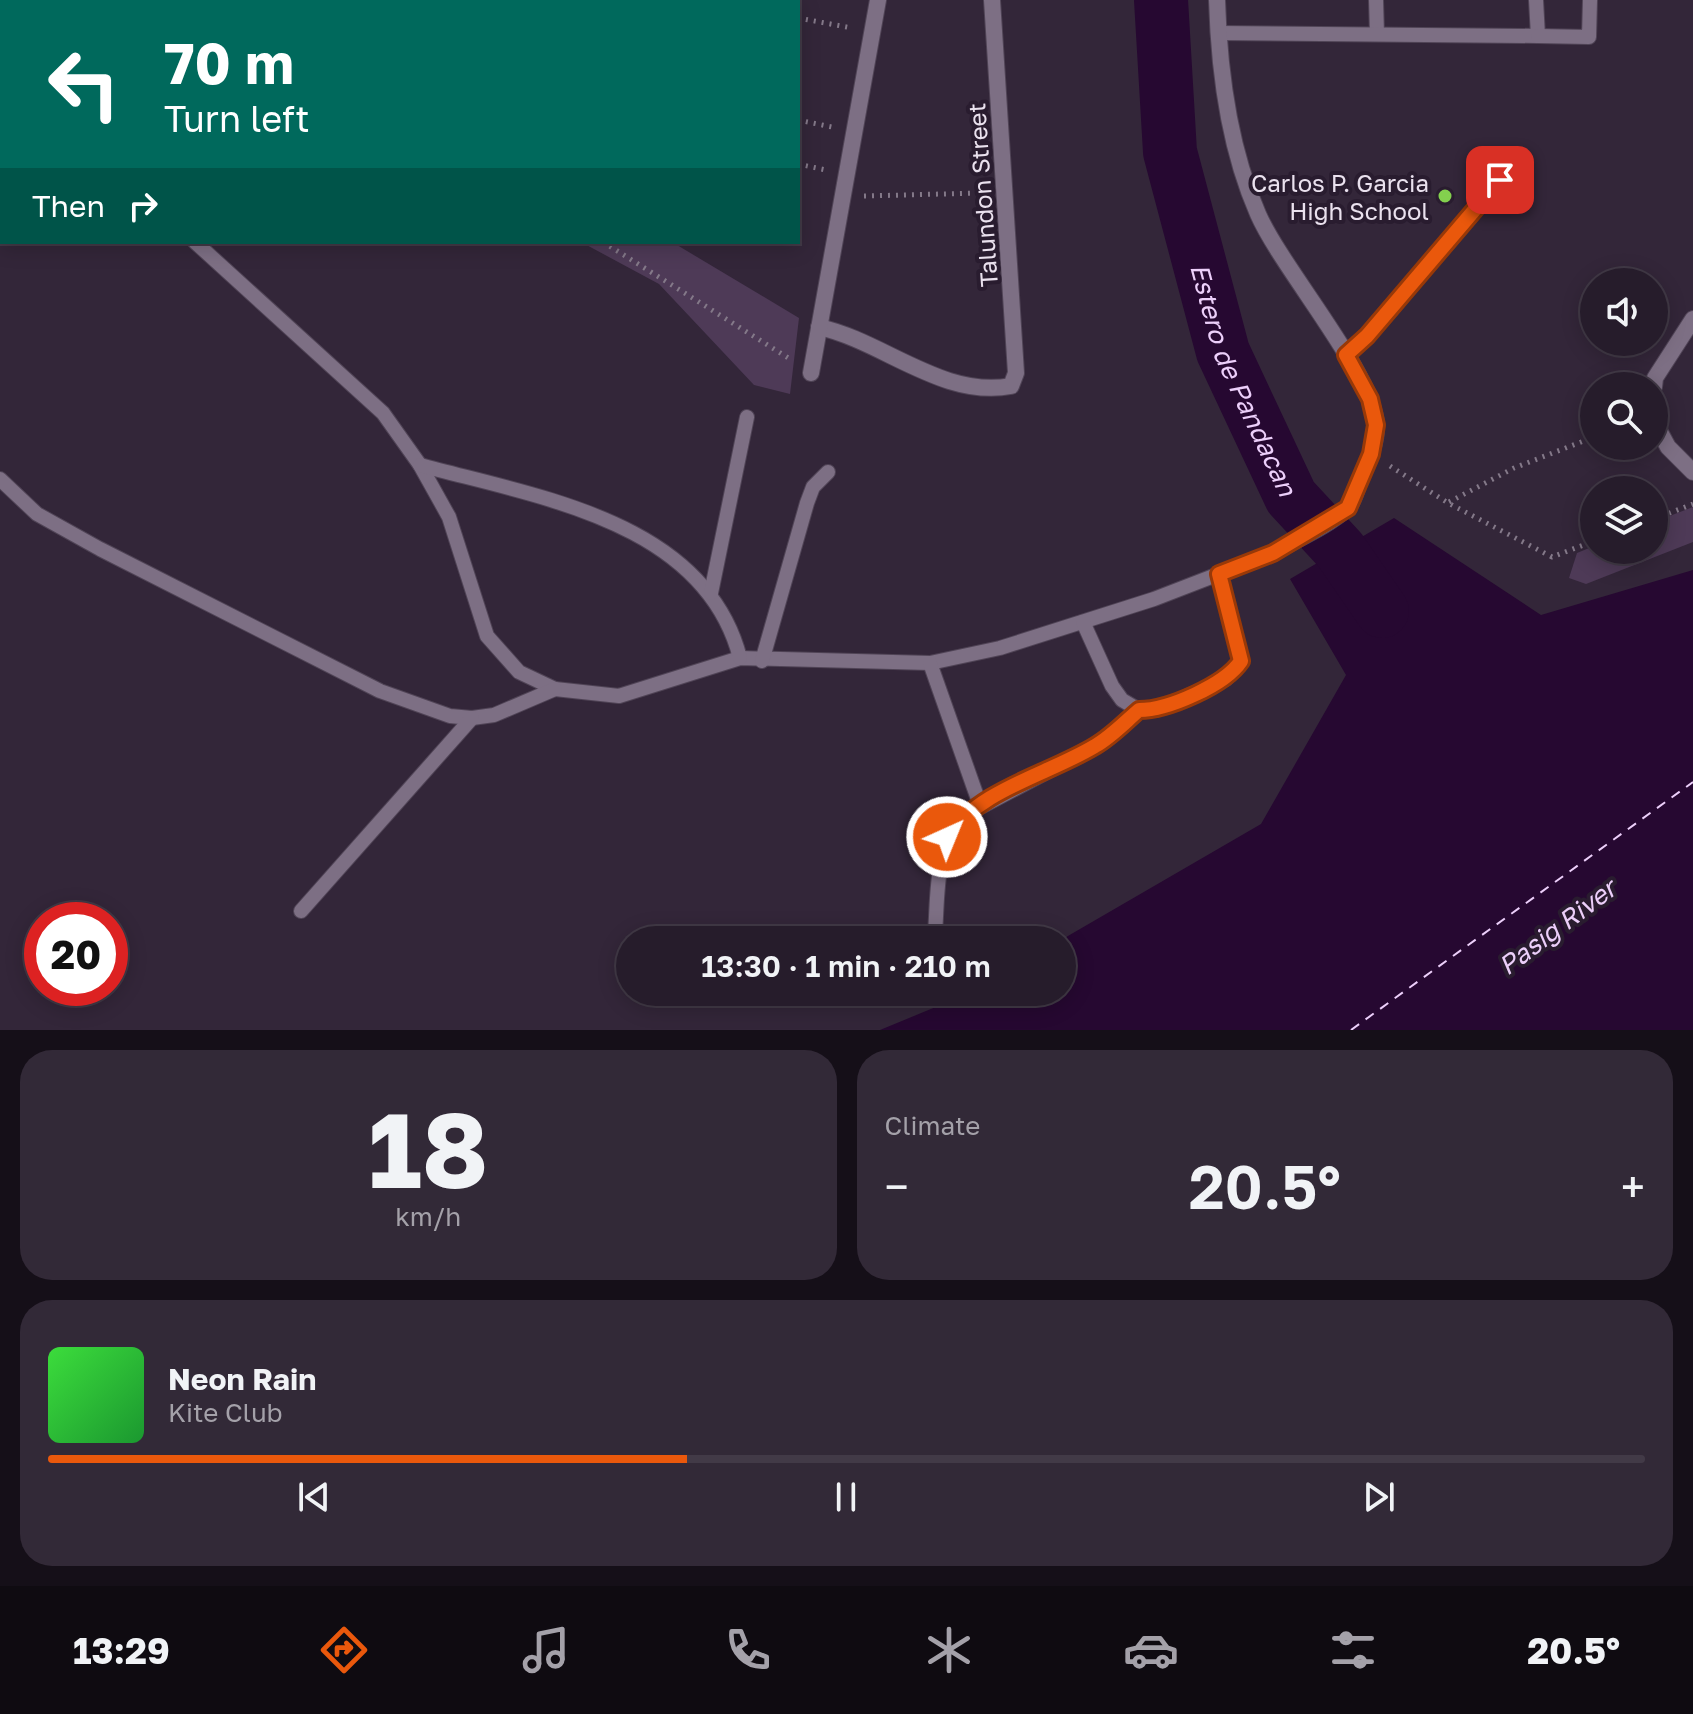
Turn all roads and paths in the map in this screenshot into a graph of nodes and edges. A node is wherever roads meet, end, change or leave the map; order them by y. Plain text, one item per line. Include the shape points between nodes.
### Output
1 (878, 0) edge
2 (992, 0) edge
3 (1217, 0) edge
4 (1376, 0) edge
5 (1536, 0) edge
6 (1590, 0) edge
7 (800, 18) edge
8 (872, 32) junction
9 (1218, 33) junction
10 (1377, 34) junction
11 (1538, 36) junction
12 (800, 120) edge
13 (854, 132) junction
14 (1500, 180) dead end
15 (1007, 193) junction
16 (843, 197) junction
17 (197, 244) edge
18 (606, 244) edge
19 (1693, 319) edge
20 (819, 327) junction
21 (1346, 355) junction
22 (1659, 372) edge
23 (811, 373) joint
24 (747, 417) dead end
25 (1580, 442) edge
26 (1668, 447) edge
27 (1371, 454) junction
28 (420, 465) junction
29 (828, 472) dead end
30 (1693, 472) edge
31 (0, 479) edge
32 (1448, 503) junction
33 (1693, 504) edge
34 (1668, 514) edge
35 (1580, 546) edge
36 (1273, 553) joint
37 (1219, 574) junction
38 (711, 593) junction
39 (1083, 622) junction
40 (740, 658) junction
41 (762, 661) junction
42 (930, 663) junction
43 (555, 689) junction
44 (1139, 710) junction
45 (472, 718) junction
46 (980, 805) junction
47 (301, 911) dead end
48 (936, 926) edge

1 - 8 street
2 - 15 street, Talundon Street
3 - 9 street
4 - 10 lane
5 - 11 lane
6 - 11 lane via 1589,37
7 - 8 path
8 - 13 street
9 - 10 lane
9 - 21 street via 1233,136 1258,213
10 - 11 lane
12 - 13 path
13 - 16 street
14 - 21 lane
15 - 16 path
15 - 20 street, Talundon Street via 1016,373 1011,386 968,386
16 - 20 street
17 - 28 lane via 383,413
18 - 23 path
19 - 22 street
20 - 23 street
21 - 27 street via 1370,399 1376,425
24 - 38 lane
25 - 32 path via 1514,468
26 - 30 street
27 - 32 path
27 - 36 street via 1348,508
28 - 38 lane via 584,509 659,548
28 - 43 lane via 449,517 487,636 519,672
29 - 41 lane via 813,487 807,503
31 - 45 lane via 37,514 380,691 450,716
32 - 35 path via 1552,557
33 - 34 path
36 - 37 lane
37 - 39 lane
37 - 44 lane via 1241,661 1226,679 1156,710
38 - 40 lane via 732,627
39 - 42 lane
39 - 44 lane via 1112,686
40 - 41 lane
40 - 43 lane via 619,696
41 - 42 lane
42 - 46 lane
43 - 45 lane via 494,715
44 - 46 lane via 1098,745
45 - 47 lane
46 - 48 lane via 960,818 947,837 940,857

